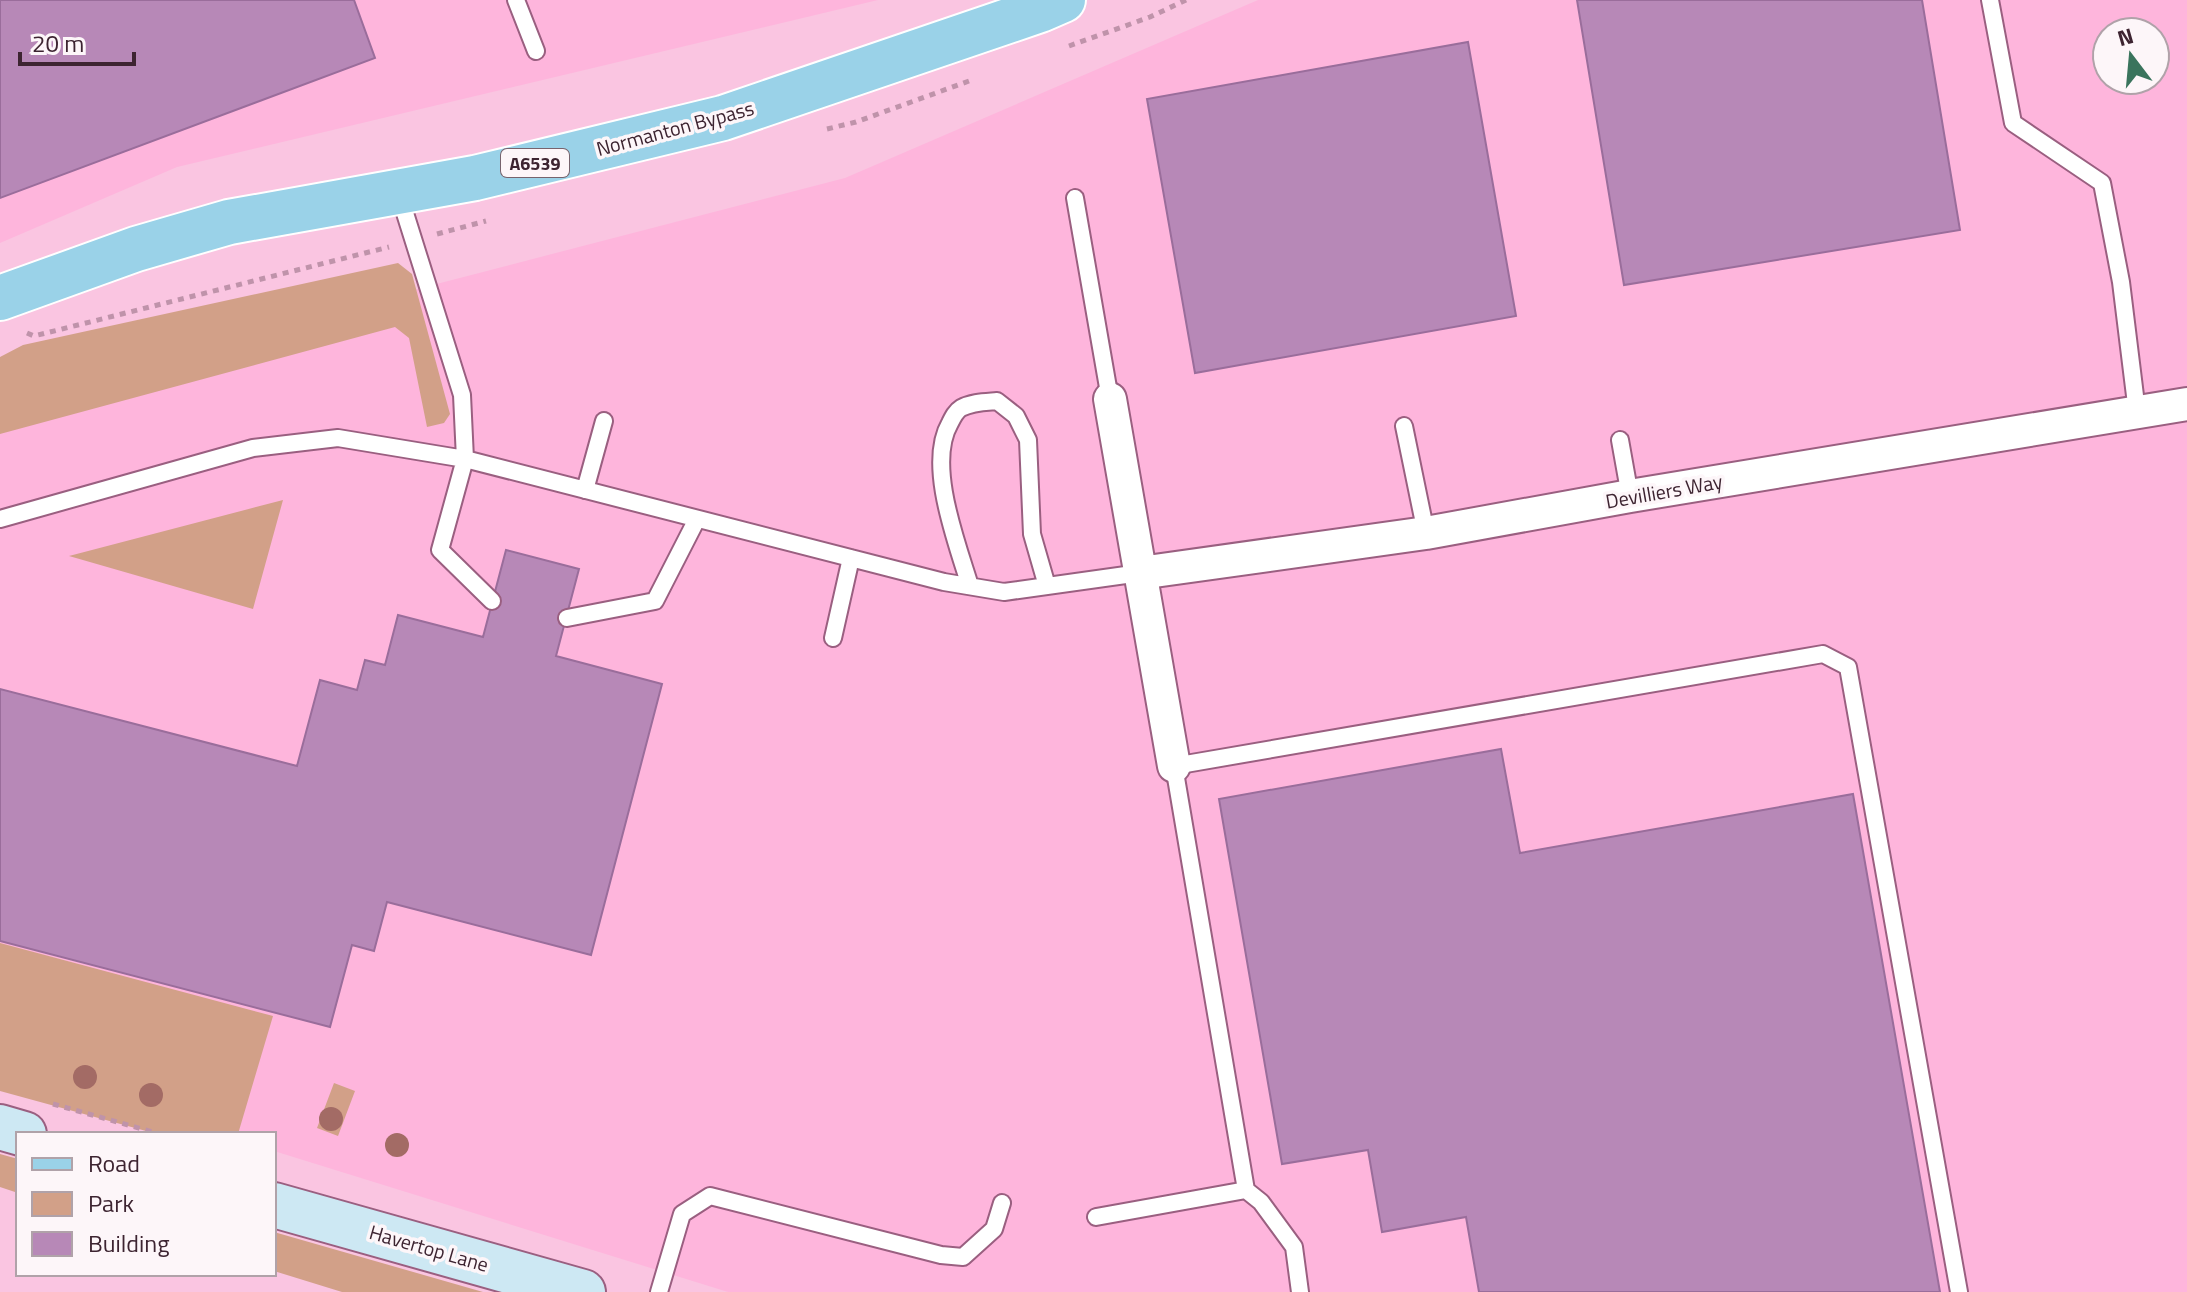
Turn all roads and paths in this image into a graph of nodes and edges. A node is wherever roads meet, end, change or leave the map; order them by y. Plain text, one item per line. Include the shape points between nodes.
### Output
1 (516, 0) edge
2 (1063, 0) edge
3 (1990, 0) edge
4 (536, 51) dead end
5 (398, 191) junction
6 (1075, 198) dead end
7 (0, 298) edge
8 (1110, 399) joint
9 (2187, 404) edge
10 (2137, 412) junction
11 (604, 421) dead end
12 (1404, 426) dead end
13 (1620, 440) dead end
14 (465, 459) junction
15 (585, 490) junction
16 (1630, 496) junction
17 (0, 519) edge
18 (697, 519) junction
19 (1426, 533) junction
20 (851, 558) junction
21 (1140, 573) junction
22 (970, 586) junction
23 (1047, 586) junction
24 (492, 601) dead end
25 (567, 618) dead end
26 (833, 638) dead end
27 (1174, 766) junction
28 (34, 1118) edge
29 (0, 1127) edge
30 (144, 1132) edge
31 (1246, 1190) junction
32 (1002, 1203) dead end
33 (276, 1206) edge
34 (1096, 1217) dead end
35 (583, 1292) edge
36 (659, 1292) edge
37 (1300, 1292) edge
38 (1959, 1292) edge

1 - 4 lane
2 - 5 main road, Normanton Bypass / A6539 via 723,118 475,178
3 - 10 lane via 2013,123 2102,183
5 - 7 main road, Normanton Bypass / A6539 via 229,222
5 - 14 lane via 462,395
6 - 8 lane
8 - 21 street
9 - 10 street, Devilliers Way
10 - 16 street, Devilliers Way
11 - 15 lane
12 - 19 lane
13 - 16 lane
14 - 15 lane
14 - 17 lane via 338,438 253,448
14 - 24 lane via 440,550
15 - 18 lane
16 - 19 street, Devilliers Way
18 - 20 lane
18 - 25 lane via 655,601
19 - 21 street, Devilliers Way
20 - 22 lane
20 - 26 lane
21 - 23 lane
21 - 27 street
22 - 23 lane via 1004,592
22 - 23 lane via 948,517 941,454 958,409 997,401 1016,416 1028,440 1032,534
27 - 31 lane
27 - 38 lane via 1815,655 1848,667
28 - 29 main road
28 - 30 path
31 - 34 lane
31 - 37 lane via 1294,1247
32 - 36 lane via 994,1229 963,1257 710,1196 682,1214
33 - 35 main road, Havertop Lane

